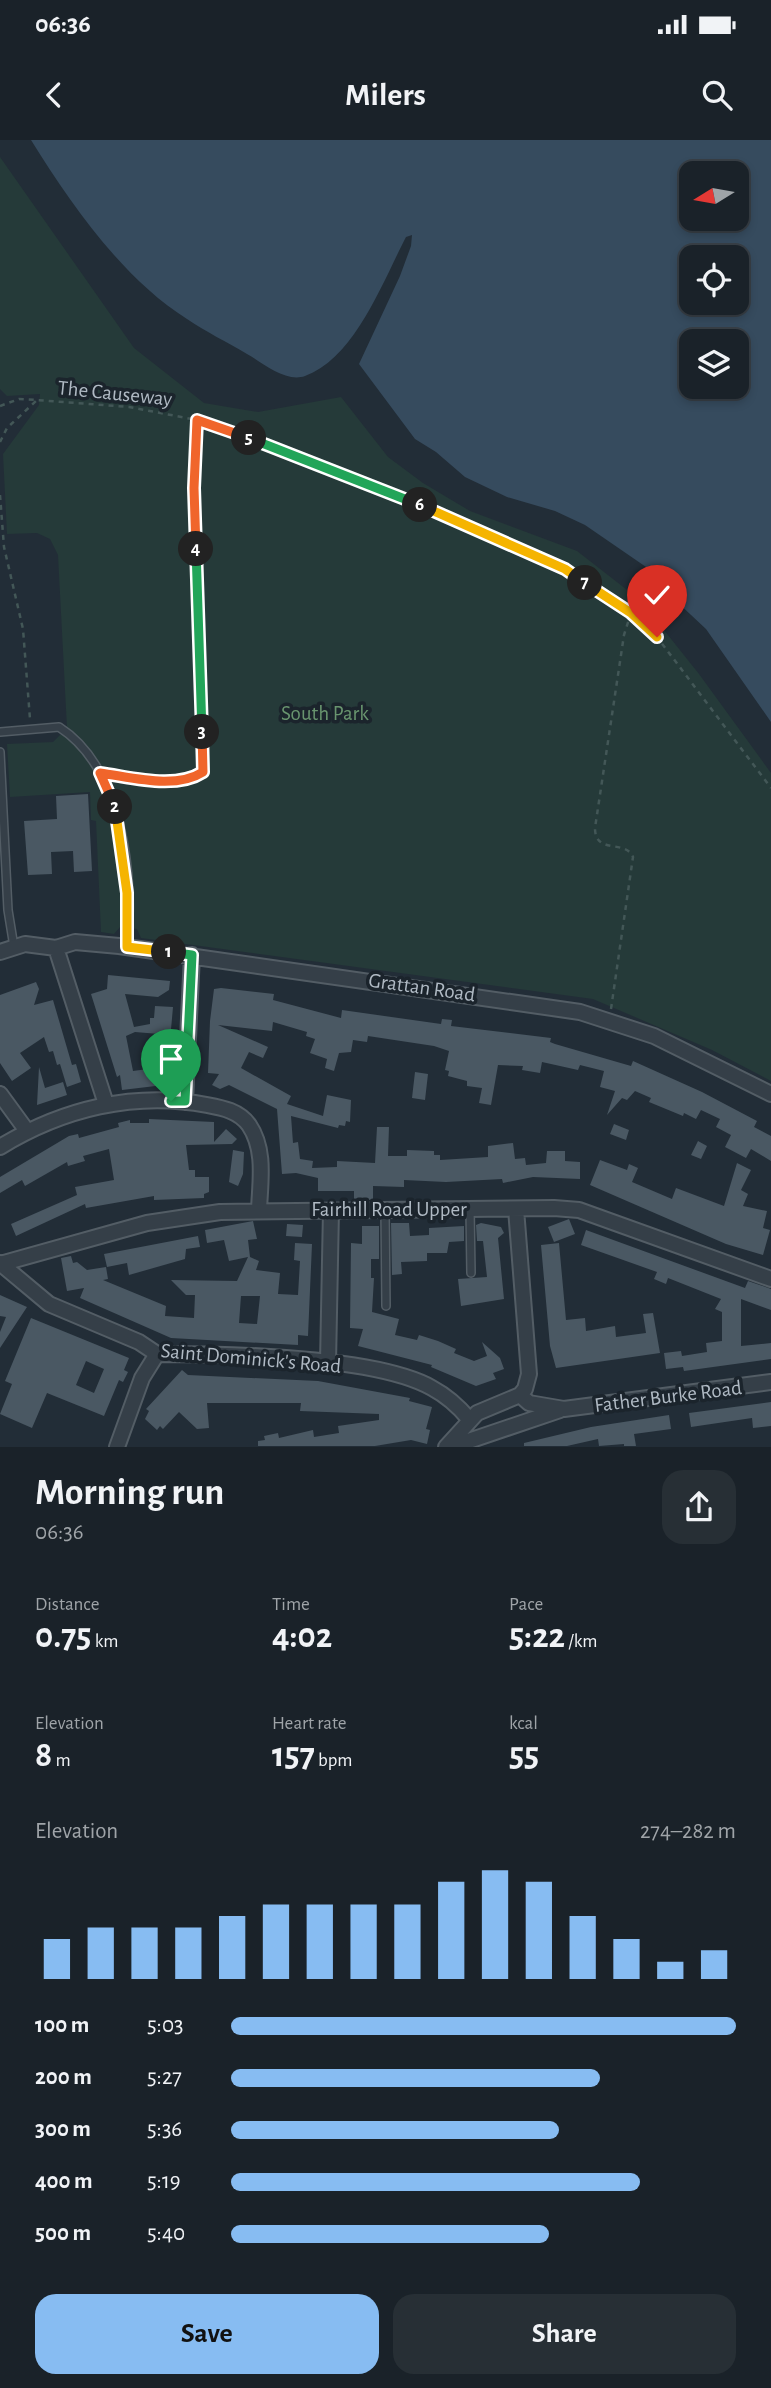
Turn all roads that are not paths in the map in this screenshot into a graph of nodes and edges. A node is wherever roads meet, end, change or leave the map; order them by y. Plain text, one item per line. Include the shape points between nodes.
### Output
1 (0, 732) edge
2 (0, 752) edge
3 (3, 840) edge
4 (127, 947) junction
5 (57, 948) junction
6 (7, 950) edge
7 (192, 955) junction
8 (0, 1094) edge
9 (771, 1094) edge
10 (185, 1101) junction
11 (106, 1104) junction
12 (27, 1131) junction
13 (0, 1147) edge
14 (385, 1209) junction
15 (470, 1209) junction
16 (516, 1209) junction
17 (259, 1210) junction
18 (331, 1210) junction
19 (0, 1263) edge
20 (471, 1273) dead end
21 (771, 1279) edge
22 (386, 1306) dead end
23 (157, 1354) junction
24 (328, 1363) junction
25 (771, 1382) edge
26 (520, 1395) junction
27 (564, 1409) junction
28 (469, 1419) junction
29 (117, 1447) edge
30 (448, 1447) edge

1 - 4 lane via 59,727 78,741 100,773 121,829
2 - 3 lane
3 - 6 lane
4 - 5 street, Grattan Road via 75,942
4 - 7 street, Grattan Road
5 - 6 street, Grattan Road via 25,944
5 - 11 street
7 - 9 street, Grattan Road via 580,1012 654,1036
7 - 10 street
8 - 12 street
10 - 11 street
10 - 17 street via 233,1112 251,1128 261,1162
11 - 12 street
12 - 13 street
14 - 15 street, Fairhill Road Upper
14 - 18 street, Fairhill Road Upper
14 - 22 lane
15 - 16 street, Fairhill Road Upper
15 - 20 lane
16 - 21 street, Fairhill Road Upper via 579,1210
16 - 26 street via 529,1374
17 - 18 street, Fairhill Road Upper
17 - 19 street, Fairhill Road Upper via 159,1220
18 - 24 street
19 - 23 street, Saint Dominick's Road via 49,1304
23 - 24 street, Saint Dominick's Road
23 - 29 street via 142,1378
24 - 28 street, Saint Dominick's Road via 430,1387
25 - 27 street, Father Burke Road
26 - 27 street, Father Burke Road via 528,1403
26 - 28 street, Father Burke Road
27 - 30 street, Father Burke Road
28 - 30 street, Father Burke Road

